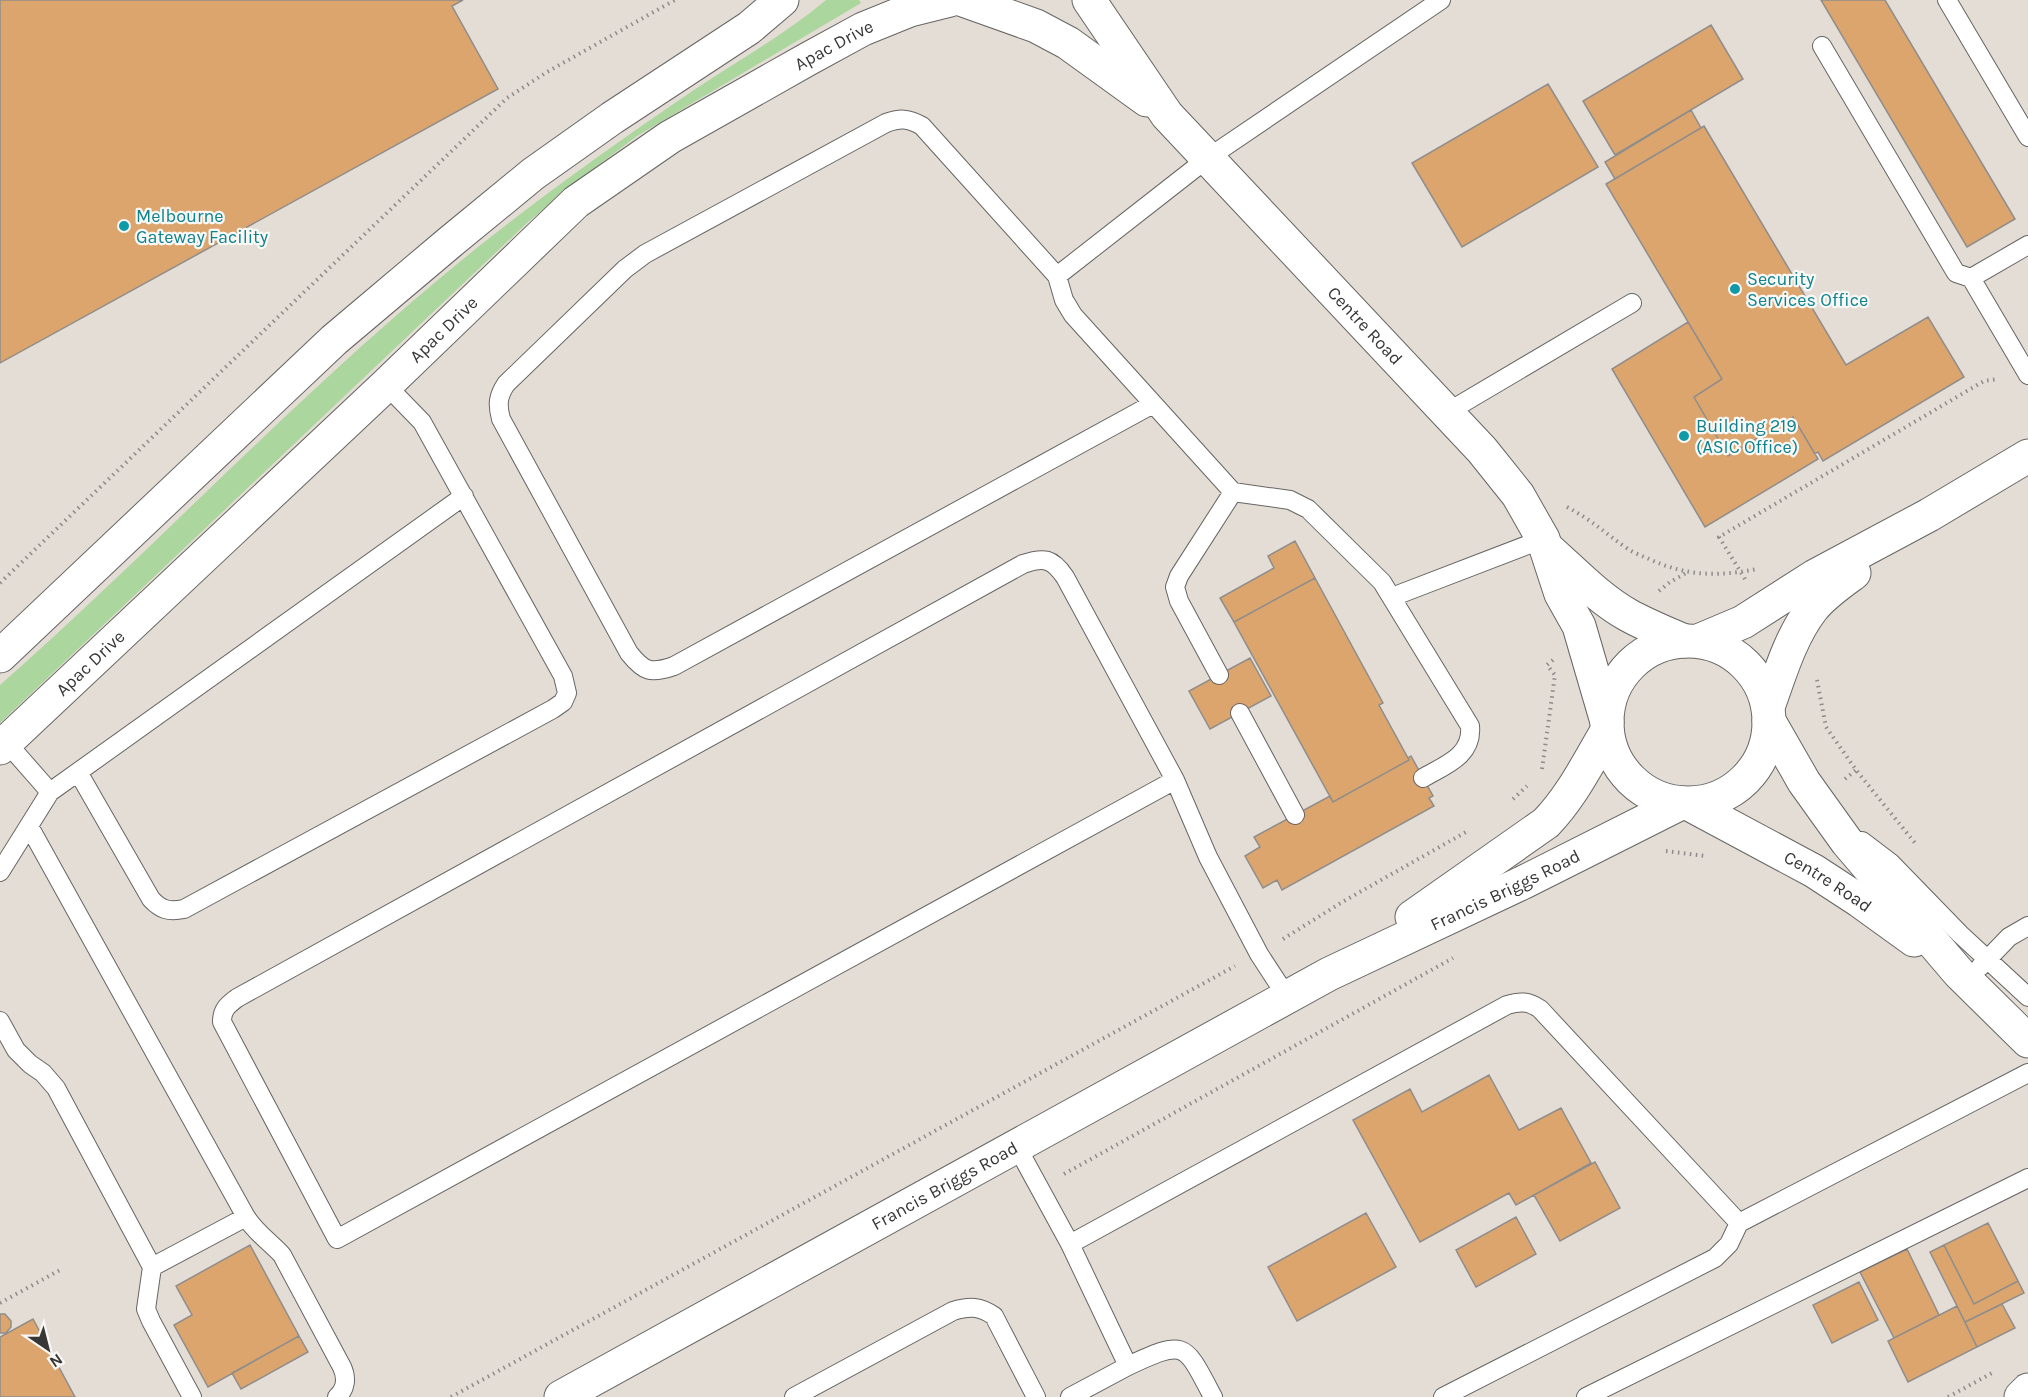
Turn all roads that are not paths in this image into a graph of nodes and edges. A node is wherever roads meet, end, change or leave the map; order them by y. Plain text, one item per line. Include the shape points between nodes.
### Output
1 (782, 0) edge
2 (950, 0) edge
3 (963, 0) edge
4 (1089, 0) edge
5 (1441, 0) edge
6 (1947, 0) edge
7 (1822, 46) dead end
8 (1167, 115) junction
9 (2028, 137) edge
10 (1208, 158) junction
11 (2028, 245) edge
12 (1057, 276) junction
13 (1971, 278) junction
14 (1632, 303) dead end
15 (2028, 374) edge
16 (386, 385) junction
17 (1153, 404) junction
18 (1446, 413) junction
19 (2028, 456) edge
20 (1233, 492) junction
21 (464, 496) junction
22 (1929, 515) junction
23 (1545, 543) junction
24 (1392, 597) junction
25 (1691, 641) junction
26 (0, 656) edge
27 (1219, 675) dead end
28 (1240, 713) dead end
29 (1769, 714) junction
30 (1607, 726) junction
31 (3, 745) edge
32 (78, 772) junction
33 (1423, 778) dead end
34 (1175, 780) junction
35 (50, 792) junction
36 (1685, 803) junction
37 (1295, 815) dead end
38 (29, 826) junction
39 (0, 872) edge
40 (2028, 926) edge
41 (1971, 971) junction
42 (1329, 974) junction
43 (1287, 997) junction
44 (2028, 997) edge
45 (0, 1021) edge
46 (2028, 1041) edge
47 (2028, 1073) edge
48 (1016, 1145) junction
49 (2028, 1178) edge
50 (246, 1217) junction
51 (1739, 1224) junction
52 (1070, 1244) junction
53 (152, 1267) junction
54 (1128, 1366) junction
55 (2028, 1390) edge
56 (577, 1393) edge
57 (192, 1397) edge
58 (337, 1397) edge
59 (794, 1397) edge
60 (1036, 1397) edge
61 (1070, 1397) edge
62 (1213, 1397) edge
63 (1443, 1397) edge
64 (1586, 1397) edge
65 (2021, 1397) edge

1 - 26 street via 749,28 533,174 440,251 334,340
2 - 16 street, Apac Drive via 910,10 863,29 670,137 576,202
3 - 8 street, Centre Road via 1068,43
4 - 8 street, Centre Road
5 - 10 lane
6 - 9 lane
7 - 13 lane via 1956,273
8 - 10 street, Centre Road
10 - 12 lane
10 - 18 street, Centre Road
11 - 13 lane
12 - 17 lane via 1073,315
12 - 17 lane via 922,126 899,119 645,254 506,384 498,407 629,653 649,671 674,666
13 - 15 lane
14 - 18 lane
16 - 21 lane via 422,422
16 - 31 street, Apac Drive
17 - 20 lane
18 - 23 street, Centre Road via 1500,471
19 - 22 street
20 - 24 lane via 1290,500 1308,509 1382,582
20 - 27 lane via 1175,587
21 - 32 lane
21 - 32 lane via 563,676 567,693 553,710 184,909 166,910 151,899
22 - 25 street via 1815,576 1743,622
22 - 29 street via 1812,608 1794,637
23 - 24 lane
23 - 25 street, Centre Road via 1618,609
23 - 30 street, Centre Road via 1561,594 1581,633
24 - 33 lane via 1470,726 1469,744 1464,752
25 - 29 street via 1726,650 1744,663 1765,693
25 - 30 street via 1658,647 1634,661 1611,695
28 - 37 lane
29 - 36 street via 1764,752 1746,779 1705,802
29 - 41 street, Centre Road via 1804,783 1876,877
30 - 36 street via 1615,757 1631,780 1654,796
30 - 42 street, Francis Briggs Road via 1578,782 1546,823
31 - 35 lane
32 - 35 lane
34 - 34 lane via 338,1239 222,1022 222,1013 237,998 1036,560 1048,560 1058,567
34 - 43 lane via 1208,858 1259,954
35 - 38 lane
36 - 41 street, Centre Road via 1814,871
36 - 42 street, Francis Briggs Road
38 - 39 lane
38 - 50 lane
40 - 41 lane via 2009,937
41 - 44 lane
41 - 46 street, Centre Road
42 - 43 street, Francis Briggs Road
43 - 48 street, Francis Briggs Road
45 - 53 lane via 16,1050 56,1088
47 - 51 lane
48 - 52 lane
48 - 56 street, Francis Briggs Road
49 - 64 lane
50 - 53 lane
50 - 58 lane via 282,1255 342,1367 346,1377
51 - 52 lane via 1540,1009 1519,1002 1507,1005
51 - 63 lane via 1729,1244 1715,1258
52 - 54 lane
53 - 57 lane via 146,1309
54 - 61 lane
54 - 62 lane via 1160,1351 1179,1349 1194,1362
55 - 65 street
59 - 60 lane via 953,1311 975,1307 994,1316

